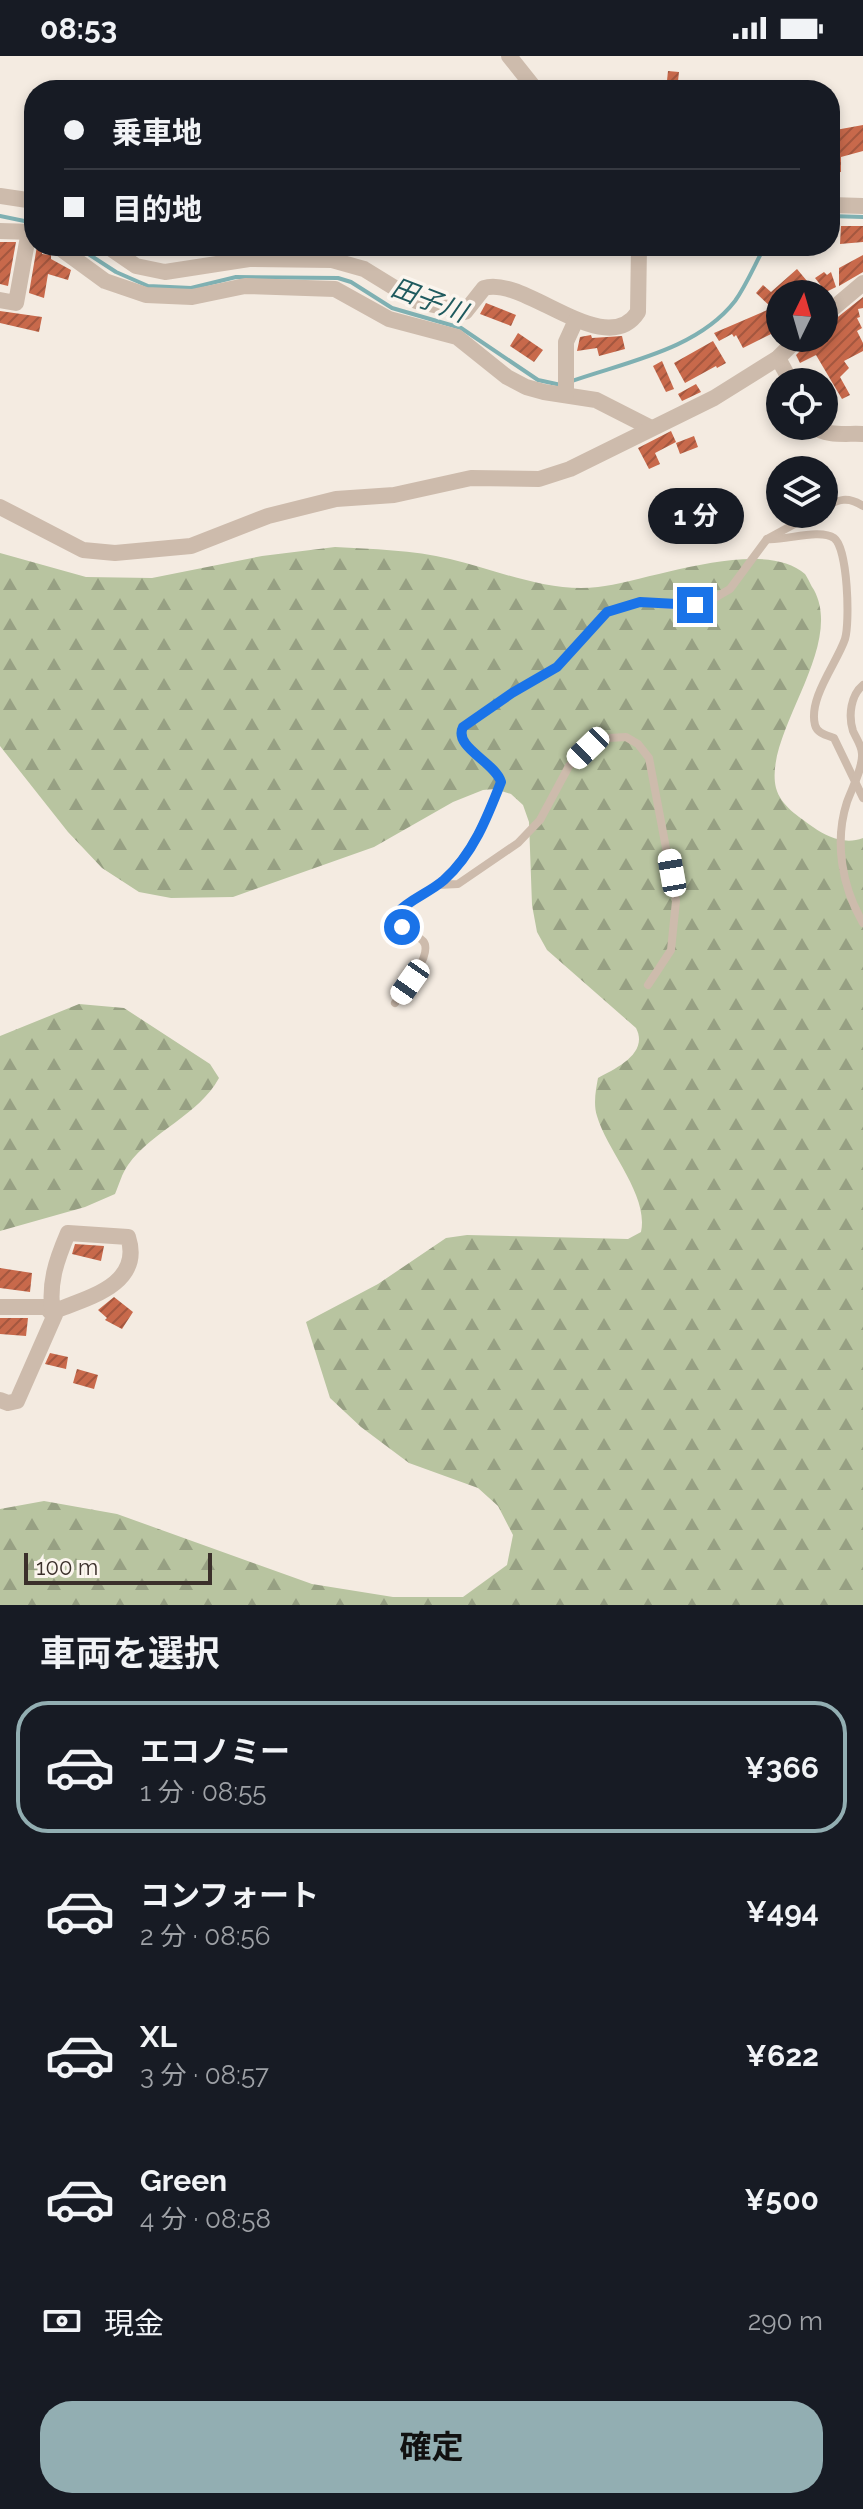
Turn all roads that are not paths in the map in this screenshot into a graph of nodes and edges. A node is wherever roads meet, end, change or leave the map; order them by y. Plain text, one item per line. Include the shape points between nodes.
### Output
1 (509, 56) edge
2 (528, 80) edge
3 (0, 196) edge
4 (24, 200) edge
5 (840, 205) edge
6 (863, 206) edge
7 (0, 231) edge
8 (24, 232) edge
9 (26, 256) edge
10 (71, 256) edge
11 (122, 256) edge
12 (639, 256) edge
13 (863, 283) edge
14 (0, 300) edge
15 (838, 304) edge
16 (576, 320) junction
17 (784, 352) edge
18 (778, 358) junction
19 (783, 368) edge
20 (566, 394) junction
21 (651, 428) junction
22 (838, 433) edge
23 (863, 434) edge
24 (838, 501) edge
25 (863, 506) edge
26 (0, 507) edge
27 (787, 528) edge
28 (767, 539) junction
29 (863, 685) edge
30 (854, 783) junction
31 (863, 798) edge
32 (437, 885) junction
33 (863, 923) edge
34 (648, 985) dead end
35 (395, 1003) dead end
36 (0, 1307) edge
37 (53, 1315) junction
38 (0, 1400) edge

1 - 2 street
3 - 4 street
5 - 6 street
7 - 8 street
9 - 14 street via 16,303
10 - 20 street via 105,281 146,295 192,297 245,286 335,289 389,319 457,337 516,382
11 - 16 street via 136,266 165,272 249,259 332,260 364,269 416,301 442,308 465,312 490,285
12 - 16 street via 634,318 604,328
13 - 15 street
16 - 20 street via 566,342
17 - 18 street
18 - 19 street
18 - 21 street via 714,398
20 - 21 street via 596,400
21 - 26 street via 554,476 471,478 394,495 316,503 179,549 83,550
22 - 23 street
24 - 25 lane
27 - 28 lane
28 - 30 lane via 822,535 840,545 847,581 846,635 823,682 815,726 834,738
28 - 32 lane via 730,589 695,605 640,602 607,612 557,667 463,727 461,740 501,782 463,860
29 - 30 lane via 854,695 852,711 852,728 863,755
30 - 31 lane
30 - 33 lane via 844,812 842,859 847,889
32 - 34 lane via 458,884 518,843 540,820 569,766 588,748 626,737 649,758 676,901 671,950
32 - 35 lane via 397,913 402,927 422,940 426,956
36 - 37 street via 46,1307
37 - 37 street via 54,1266 68,1233 128,1237 133,1250 125,1275
37 - 38 street via 19,1397 13,1403

